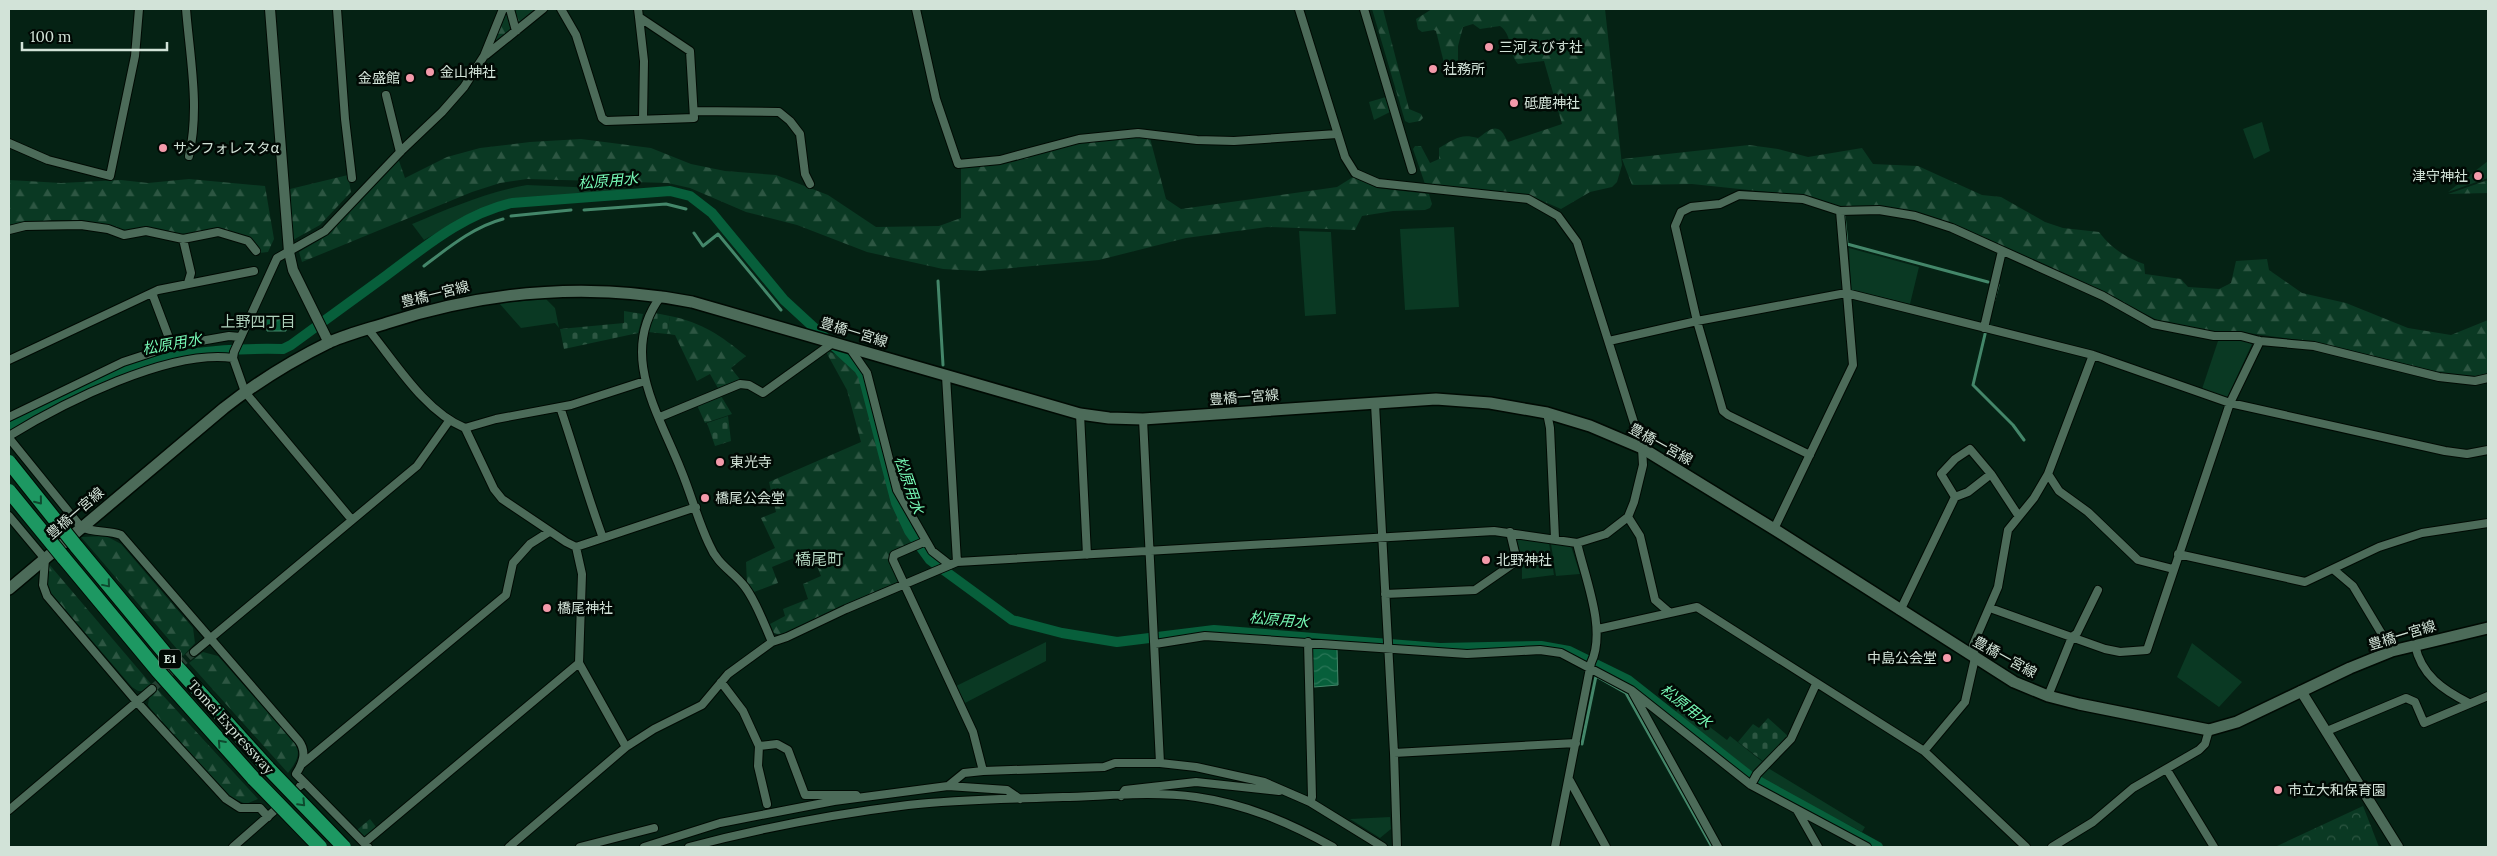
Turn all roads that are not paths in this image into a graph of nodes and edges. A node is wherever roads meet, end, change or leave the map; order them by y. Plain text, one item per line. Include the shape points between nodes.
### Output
1 (139, 9) edge
2 (186, 9) edge
3 (270, 9) edge
4 (337, 9) edge
5 (503, 9) edge
6 (510, 9) edge
7 (543, 9) edge
8 (561, 9) edge
9 (638, 9) edge
10 (916, 9) edge
11 (1299, 9) edge
12 (1364, 9) edge
13 (639, 17) junction
14 (516, 30) junction
15 (484, 56) junction
16 (386, 95) dead end
17 (694, 110) junction
18 (643, 119) junction
19 (1337, 134) junction
20 (9, 143) edge
21 (400, 152) junction
22 (189, 156) dead end
23 (1412, 170) dead end
24 (352, 178) dead end
25 (810, 184) dead end
26 (1840, 210) junction
27 (9, 230) edge
28 (183, 238) junction
29 (256, 251) dead end
30 (2002, 251) junction
31 (289, 252) junction
32 (254, 272) dead end
33 (188, 283) junction
34 (152, 293) junction
35 (1846, 293) junction
36 (661, 296) junction
37 (1697, 321) junction
38 (1984, 328) junction
39 (368, 329) junction
40 (239, 340) junction
41 (1609, 340) junction
42 (2260, 340) junction
43 (834, 342) junction
44 (329, 343) junction
45 (172, 346) junction
46 (848, 346) junction
47 (234, 355) junction
48 (2093, 355) junction
49 (9, 360) edge
50 (946, 376) junction
51 (2488, 378) edge
52 (645, 380) junction
53 (245, 392) junction
54 (2230, 403) junction
55 (1375, 404) junction
56 (560, 407) junction
57 (1547, 413) junction
58 (1080, 414) junction
59 (9, 417) edge
60 (660, 417) junction
61 (1143, 419) junction
62 (449, 421) junction
63 (465, 428) junction
64 (9, 437) edge
65 (1642, 448) junction
66 (2488, 450) edge
67 (1810, 455) junction
68 (9, 462) edge
69 (1991, 474) junction
70 (2048, 474) junction
71 (9, 491) edge
72 (1955, 498) junction
73 (9, 501) edge
74 (696, 507) junction
75 (2018, 515) junction
76 (9, 516) edge
77 (1628, 517) junction
78 (352, 520) junction
79 (2488, 523) edge
80 (81, 527) junction
81 (1774, 528) junction
82 (549, 532) junction
83 (1510, 532) junction
84 (603, 538) junction
85 (1381, 538) junction
86 (1556, 538) junction
87 (926, 541) junction
88 (1577, 543) junction
89 (576, 547) junction
90 (1150, 551) junction
91 (1087, 554) junction
92 (2178, 554) junction
93 (63, 557) junction
94 (45, 559) junction
95 (953, 564) junction
96 (2172, 569) junction
97 (2333, 569) junction
98 (904, 585) junction
99 (9, 589) edge
100 (2098, 590) dead end
101 (1385, 594) junction
102 (1990, 608) junction
103 (1900, 611) junction
104 (1670, 613) junction
105 (2488, 628) edge
106 (1598, 629) junction
107 (2072, 637) junction
108 (209, 639) junction
109 (772, 642) junction
110 (1308, 642) junction
111 (1155, 644) junction
112 (2415, 645) junction
113 (1387, 648) junction
114 (194, 652) tunnel mouth
115 (2392, 652) junction
116 (1975, 658) junction
117 (579, 663) junction
118 (1592, 663) junction
119 (721, 682) junction
120 (1816, 684) junction
121 (152, 689) tunnel mouth
122 (1631, 690) junction
123 (2301, 691) junction
124 (2048, 696) junction
125 (2488, 696) edge
126 (137, 702) junction
127 (2469, 703) junction
128 (2209, 730) junction
129 (2327, 731) junction
130 (1576, 743) junction
131 (759, 746) junction
132 (626, 747) junction
133 (1924, 752) junction
134 (1394, 753) junction
135 (302, 764) junction
136 (1160, 764) junction
137 (2167, 770) junction
138 (983, 771) junction
139 (1570, 781) junction
140 (1751, 784) junction
141 (948, 786) junction
142 (1283, 789) junction
143 (1121, 796) junction
144 (868, 797) junction
145 (1020, 799) junction
146 (1310, 802) junction
147 (767, 804) dead end
148 (9, 810) edge
149 (1798, 810) junction
150 (654, 828) dead end
151 (366, 845) edge
152 (232, 847) edge
153 (320, 847) edge
154 (344, 847) edge
155 (509, 847) edge
156 (580, 847) edge
157 (644, 847) edge
158 (689, 847) edge
159 (1333, 847) edge
160 (1383, 847) edge
161 (1396, 847) edge
162 (1555, 847) edge
163 (1606, 847) edge
164 (1718, 847) edge
165 (1818, 847) edge
166 (1867, 847) edge
167 (2026, 847) edge
168 (2052, 847) edge
169 (2214, 847) edge
170 (2398, 847) edge

1 - 20 street via 135,56 110,176 48,160
2 - 22 street via 195,93
3 - 31 street
4 - 24 street
5 - 15 street
6 - 14 street
7 - 14 street
8 - 18 street via 576,35 602,118 606,121
9 - 13 street
10 - 19 street via 936,99 958,164 1000,160 1079,139 1138,133 1234,141
11 - 19 street
12 - 23 street
13 - 17 street via 690,51
13 - 18 street via 644,61
14 - 15 street
15 - 21 street via 464,87
16 - 21 street
17 - 18 street via 694,118
17 - 25 street via 779,112 800,134 805,174
19 - 41 street via 1349,165 1366,179 1378,183 1523,198 1558,216 1577,242
21 - 31 street via 325,231
26 - 30 street via 1879,210 1915,216 1952,228
26 - 35 street
26 - 37 street via 1803,199 1739,195 1720,204 1692,207 1681,212 1675,226
27 - 28 street via 25,226 81,225 124,234 146,231
28 - 29 street via 218,232 248,241
28 - 33 street via 191,274
30 - 38 street
30 - 42 street via 2103,296 2153,324 2214,336
31 - 40 street via 276,258 272,264
31 - 44 street via 293,270
32 - 33 street
33 - 34 street
34 - 45 street
34 - 49 street
35 - 37 street
35 - 38 street
35 - 67 street via 1853,365
36 - 39 main road, 豊橋一宮線 via 584,290 491,296 415,313
36 - 43 main road, 豊橋一宮線 via 742,314
36 - 52 street via 652,308 642,333
37 - 41 street
37 - 67 street via 1723,411
38 - 48 street
39 - 44 main road, 豊橋一宮線
39 - 62 street via 430,405
40 - 45 street via 229,336
40 - 47 street
41 - 65 street
42 - 51 street via 2314,346 2439,377 2475,381
42 - 54 street
43 - 46 main road, 豊橋一宮線
43 - 60 street via 763,393 740,384
44 - 53 main road, 豊橋一宮線
45 - 59 street via 123,362
46 - 50 main road, 豊橋一宮線
46 - 87 street via 867,373 896,490
47 - 53 street
47 - 64 street via 159,365 87,396
48 - 54 street
48 - 70 street
50 - 58 main road, 豊橋一宮線
50 - 95 street
52 - 56 street
52 - 60 street
53 - 78 street
53 - 80 main road, 豊橋一宮線
54 - 66 street via 2446,451 2467,454
54 - 92 street
55 - 57 main road, 豊橋一宮線 via 1436,399
55 - 61 main road, 豊橋一宮線
55 - 85 street
56 - 63 street via 496,418
56 - 84 street
57 - 65 main road, 豊橋一宮線 via 1590,426
57 - 86 street
58 - 61 main road, 豊橋一宮線
58 - 91 street
60 - 74 street
61 - 90 street
62 - 63 street
62 - 78 street via 417,466
63 - 82 street via 502,499
64 - 80 street
65 - 77 street via 1642,465
65 - 81 main road, 豊橋一宮線
67 - 81 street
68 -> 154 highway, Tomei Expressway / E1, bridge via 168,657
69 - 72 street
69 - 72 street via 1970,449 1955,459 1941,474
69 - 75 street
70 - 75 street via 2034,498
70 - 96 street via 2059,491 2088,512 2138,560
71 - 93 highway, Tomei Expressway / E1, bridge
72 - 103 street
73 - 93 highway, bridge
74 - 84 street
74 - 109 street via 709,544 722,566 748,591
75 - 102 street via 2008,530 2001,575
76 - 94 street
77 - 88 street via 1606,534
77 - 104 street via 1640,536 1655,600
78 - 108 street
79 - 97 street via 2422,533 2380,546
80 - 94 main road, 豊橋一宮線
80 - 108 street via 88,531 121,535
81 - 103 main road, 豊橋一宮線
82 - 89 street
82 - 135 street via 530,544 513,563 506,595
83 - 85 street
83 - 86 street
83 - 101 street via 1517,561 1475,590
84 - 89 street
85 - 90 street
85 - 101 street
86 - 88 street
87 - 95 street via 932,551
87 - 98 street via 894,555 895,566
88 - 106 street
89 - 117 street via 582,574
90 - 91 street
90 - 111 street
91 - 95 street
92 - 96 street
92 - 97 street via 2305,582
153 -> 93 highway, Tomei Expressway / E1, bridge via 157,670
94 - 99 main road, 豊橋一宮線
94 - 126 street via 43,586 47,596
95 - 98 street
96 - 107 street via 2147,650 2120,652
97 - 115 street via 2353,586
98 - 109 street
98 - 138 street via 973,732
100 - 107 street
101 - 113 street
102 - 107 street
102 - 116 street via 1973,645
103 - 116 main road, 豊橋一宮線
104 - 106 street
104 - 120 street via 1697,607
105 - 112 main road, 豊橋一宮線
106 - 118 street
107 - 124 street
108 - 114 street
108 - 135 street via 299,741 303,752
109 - 119 street
110 - 111 street via 1206,636
110 - 113 street
110 - 146 street
111 - 136 street
112 - 115 main road, 豊橋一宮線
112 - 127 street via 2417,656 2435,682 2448,693
113 - 118 street via 1467,654 1540,650
113 - 134 street
115 - 123 main road, 豊橋一宮線
116 - 124 main road, 豊橋一宮線 via 2014,682
116 - 133 street via 1965,702
117 - 132 street
117 - 151 street
118 - 122 street
118 - 130 street
119 - 131 street via 743,711
119 - 132 street via 696,710 654,729
120 - 133 street
120 - 140 street via 1791,739
121 - 126 street
122 - 140 street
122 - 164 street
123 - 128 main road, 豊橋一宮線 via 2237,722
123 - 129 street
124 - 128 main road, 豊橋一宮線
125 - 127 street
126 - 148 street
126 - 152 street via 226,799 240,808 260,808 271,814
127 - 129 street via 2424,723 2415,702 2406,698
128 - 137 street via 2200,750
129 - 170 street
130 - 134 street
130 - 139 street
131 - 144 street via 777,744 788,750 805,795
131 - 147 street via 758,766
132 - 155 street
133 - 167 street
134 - 161 street
135 - 151 street via 296,774 302,784
136 - 138 street via 1115,763 1104,767
136 - 142 street via 1240,776
137 - 168 street via 2133,788 2093,822
137 - 169 street
138 - 141 street via 964,773
139 - 162 street
139 - 163 street
140 - 149 street
141 - 144 street
141 - 145 street via 1007,790
142 - 143 street via 1196,782 1137,787 1125,790
142 - 146 street
143 - 145 street
143 - 159 street via 1161,794 1196,797 1254,810 1297,827
144 - 157 street via 720,823
145 - 158 street via 900,806 780,826
146 - 160 street
149 - 165 street
149 - 166 street
150 - 156 street

